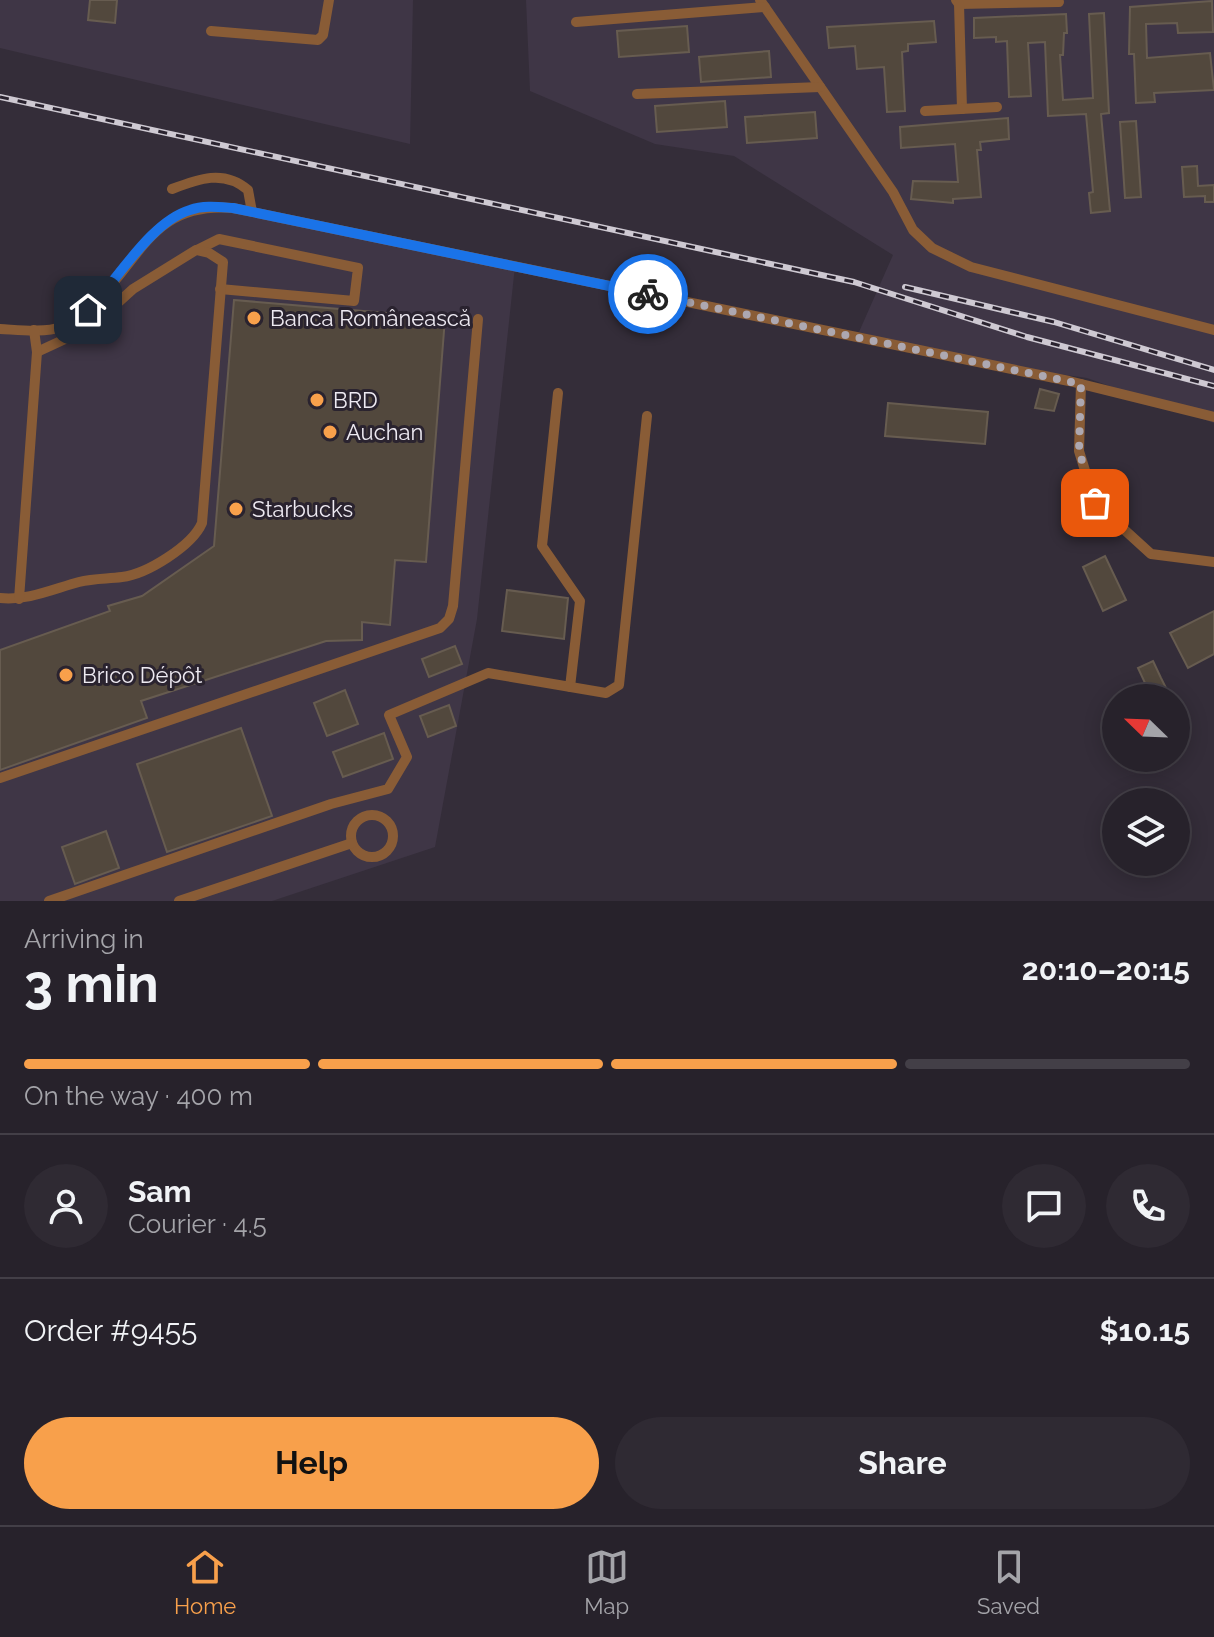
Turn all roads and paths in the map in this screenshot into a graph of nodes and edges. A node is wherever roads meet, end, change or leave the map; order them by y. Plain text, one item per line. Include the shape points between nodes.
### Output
1 (329, 0) edge
2 (957, 2) edge
3 (1059, 2) dead end
4 (762, 4) edge
5 (576, 22) dead end
6 (211, 31) dead end
7 (820, 87) junction
8 (637, 94) dead end
9 (997, 107) dead end
10 (962, 109) junction
11 (925, 111) dead end
12 (172, 189) dead end
13 (252, 212) junction
14 (228, 241) junction
15 (196, 250) junction
16 (223, 262) junction
17 (220, 289) junction
18 (478, 319) dead end
19 (62, 327) junction
20 (0, 329) edge
21 (34, 330) junction
22 (1214, 330) edge
23 (78, 335) junction
24 (37, 352) junction
25 (1081, 384) junction
26 (558, 393) dead end
27 (647, 416) dead end
28 (1214, 417) edge
29 (1214, 562) edge
30 (0, 598) edge
31 (19, 599) junction
32 (570, 687) junction
33 (0, 778) edge
34 (371, 794) junction
35 (370, 814) junction
36 (352, 843) junction
37 (49, 901) edge
38 (179, 901) edge

1 - 6 street via 318,40
2 - 3 street
2 - 10 street
4 - 5 street
4 - 7 street
7 - 8 street
7 - 22 street via 913,230 932,248 971,267
9 - 10 street
10 - 11 street
12 - 13 street via 209,176 233,181 248,190
13 - 19 street via 208,206 171,219 88,310
13 - 25 street
14 - 15 street via 219,239
14 - 16 street
14 - 17 street via 358,268 354,301
15 - 16 street
15 - 23 street via 133,289
16 - 17 street
17 - 31 street via 197,535 168,557 125,577 99,577
18 - 33 street via 453,606 440,628
19 - 21 street
19 - 23 street
20 - 21 street
21 - 24 street
23 - 24 street
24 - 31 street
25 - 28 street
25 - 29 street via 1079,451 1095,503 1151,554
26 - 32 street via 542,546 580,601
27 - 32 street via 619,685 606,693
30 - 31 street
32 - 34 street via 488,673 389,715 407,757 388,789
34 - 35 street
34 - 37 street
35 - 36 street via 352,827
35 - 36 street via 390,825 390,847 369,857
36 - 38 street

